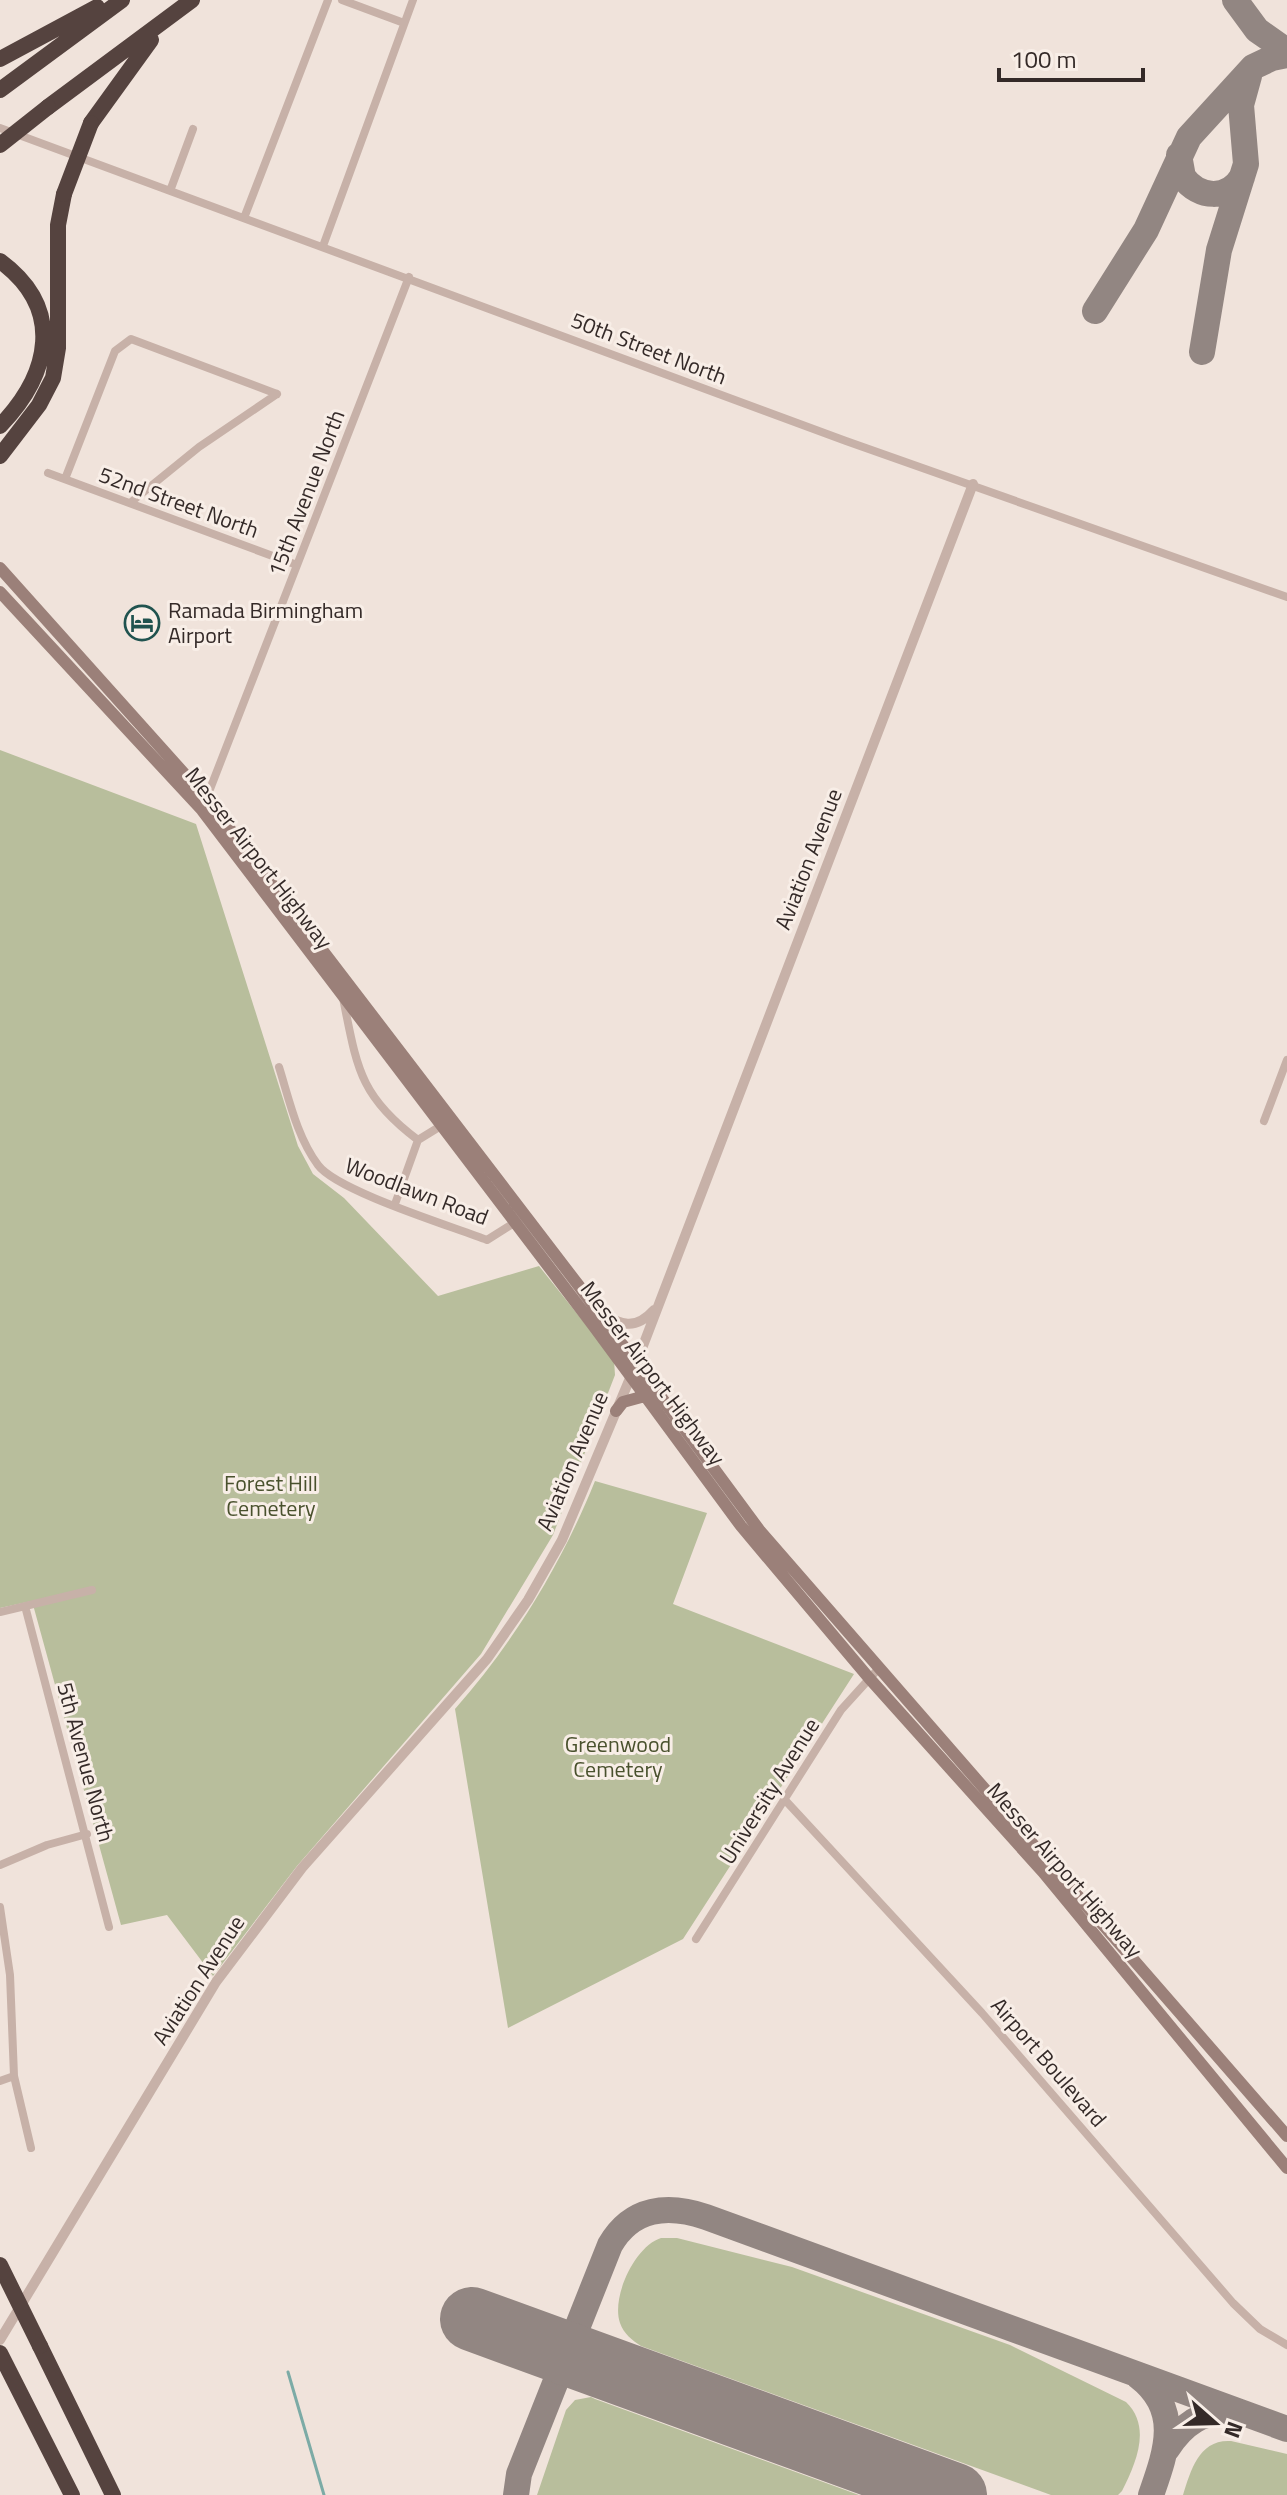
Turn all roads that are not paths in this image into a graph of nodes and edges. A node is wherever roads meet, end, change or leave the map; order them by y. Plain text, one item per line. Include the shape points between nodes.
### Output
1 (108, 0) edge
2 (122, 0) edge
3 (328, 0) edge
4 (342, 0) edge
5 (413, 0) edge
6 (186, 4) edge
7 (404, 23) junction
8 (0, 59) edge
9 (0, 90) edge
10 (0, 128) edge
11 (193, 129) dead end
12 (0, 145) edge
13 (170, 191) junction
14 (244, 218) junction
15 (323, 246) junction
16 (0, 261) edge
17 (409, 277) junction
18 (39, 405) junction
19 (2, 423) edge
20 (0, 448) edge
21 (0, 456) edge
22 (48, 473) dead end
23 (65, 479) junction
24 (973, 484) junction
25 (130, 503) junction
26 (297, 565) junction
27 (0, 568) edge
28 (0, 592) edge
29 (1287, 597) edge
30 (204, 804) junction
31 (343, 998) junction
32 (1287, 1060) edge
33 (279, 1067) dead end
34 (451, 1120) junction
35 (1264, 1121) dead end
36 (439, 1126) junction
37 (418, 1140) junction
38 (395, 1204) junction
39 (514, 1223) junction
40 (662, 1295) junction
41 (597, 1311) junction
42 (633, 1370) junction
43 (645, 1396) junction
44 (616, 1411) junction
45 (92, 1590) dead end
46 (25, 1606) junction
47 (0, 1612) edge
48 (880, 1667) junction
49 (869, 1678) junction
50 (785, 1800) junction
51 (87, 1834) junction
52 (0, 1865) edge
53 (0, 1907) edge
54 (109, 1927) dead end
55 (696, 1939) dead end
56 (14, 2076) junction
57 (0, 2081) edge
58 (1287, 2136) edge
59 (31, 2148) dead end
60 (1287, 2168) edge
61 (0, 2265) edge
62 (0, 2340) edge
63 (1287, 2345) edge
64 (0, 2353) edge
65 (72, 2495) edge
66 (113, 2495) edge

1 - 8 highway
2 - 9 highway
3 - 14 street
4 - 7 street
5 - 7 street
6 - 12 highway, bridge
6 - 18 highway, bridge via 138,54 91,123 64,194 58,225 58,348 53,378
7 - 15 street
10 - 13 street, 50th Street North
11 - 13 street
13 - 14 street, 50th Street North
14 - 15 street, 50th Street North
15 - 17 street, 50th Street North
16 - 19 highway via 37,304 44,344 33,385
17 - 24 street, 50th Street North
17 - 26 street, 15th Avenue North
18 - 20 highway
18 - 21 highway
22 - 23 street, 52nd Street North
23 - 25 street, 52nd Street North
23 - 25 street via 115,351 131,339 277,394
24 - 29 street, 50th Street North
24 - 40 street, Aviation Avenue
25 - 26 street, 52nd Street North
26 - 30 street, 15th Avenue North
27 - 30 main road, Messer Airport Highway
28 - 30 main road, Messer Airport Highway
30 - 31 main road, Messer Airport Highway
30 - 34 main road, Messer Airport Highway
31 - 36 main road, Messer Airport Highway
31 - 37 street via 370,1096 388,1118
32 - 35 street
33 - 38 street, Woodlawn Road via 301,1136 319,1167 341,1185
34 - 36 street
34 - 41 main road, Messer Airport Highway
36 - 37 street
36 - 39 main road, Messer Airport Highway
37 - 38 street
38 - 39 street, Woodlawn Road via 487,1240
39 - 42 main road, Messer Airport Highway
40 - 41 street via 640,1324 630,1326
40 - 42 street, Aviation Avenue
41 - 42 main road, Messer Airport Highway
42 - 43 main road, Messer Airport Highway
42 - 44 street, Aviation Avenue
42 - 48 main road, Messer Airport Highway via 760,1531
43 - 44 main road via 623,1402
43 - 49 main road, Messer Airport Highway via 741,1526
44 - 62 street, Aviation Avenue via 562,1540 528,1600 487,1659 302,1868 216,1982
45 - 46 street
46 - 47 street
46 - 51 street, 5th Avenue North
48 - 49 street, University Avenue
48 - 58 main road, Messer Airport Highway
49 - 50 street, University Avenue via 841,1710
49 - 60 main road, Messer Airport Highway via 1043,1872
50 - 55 street, University Avenue
50 - 63 street, Airport Boulevard via 982,2013 1233,2303
51 - 52 street
51 - 54 street, 5th Avenue North
53 - 56 street via 10,1975
56 - 57 street
56 - 59 street
61 - 66 highway, bridge
64 - 65 highway

